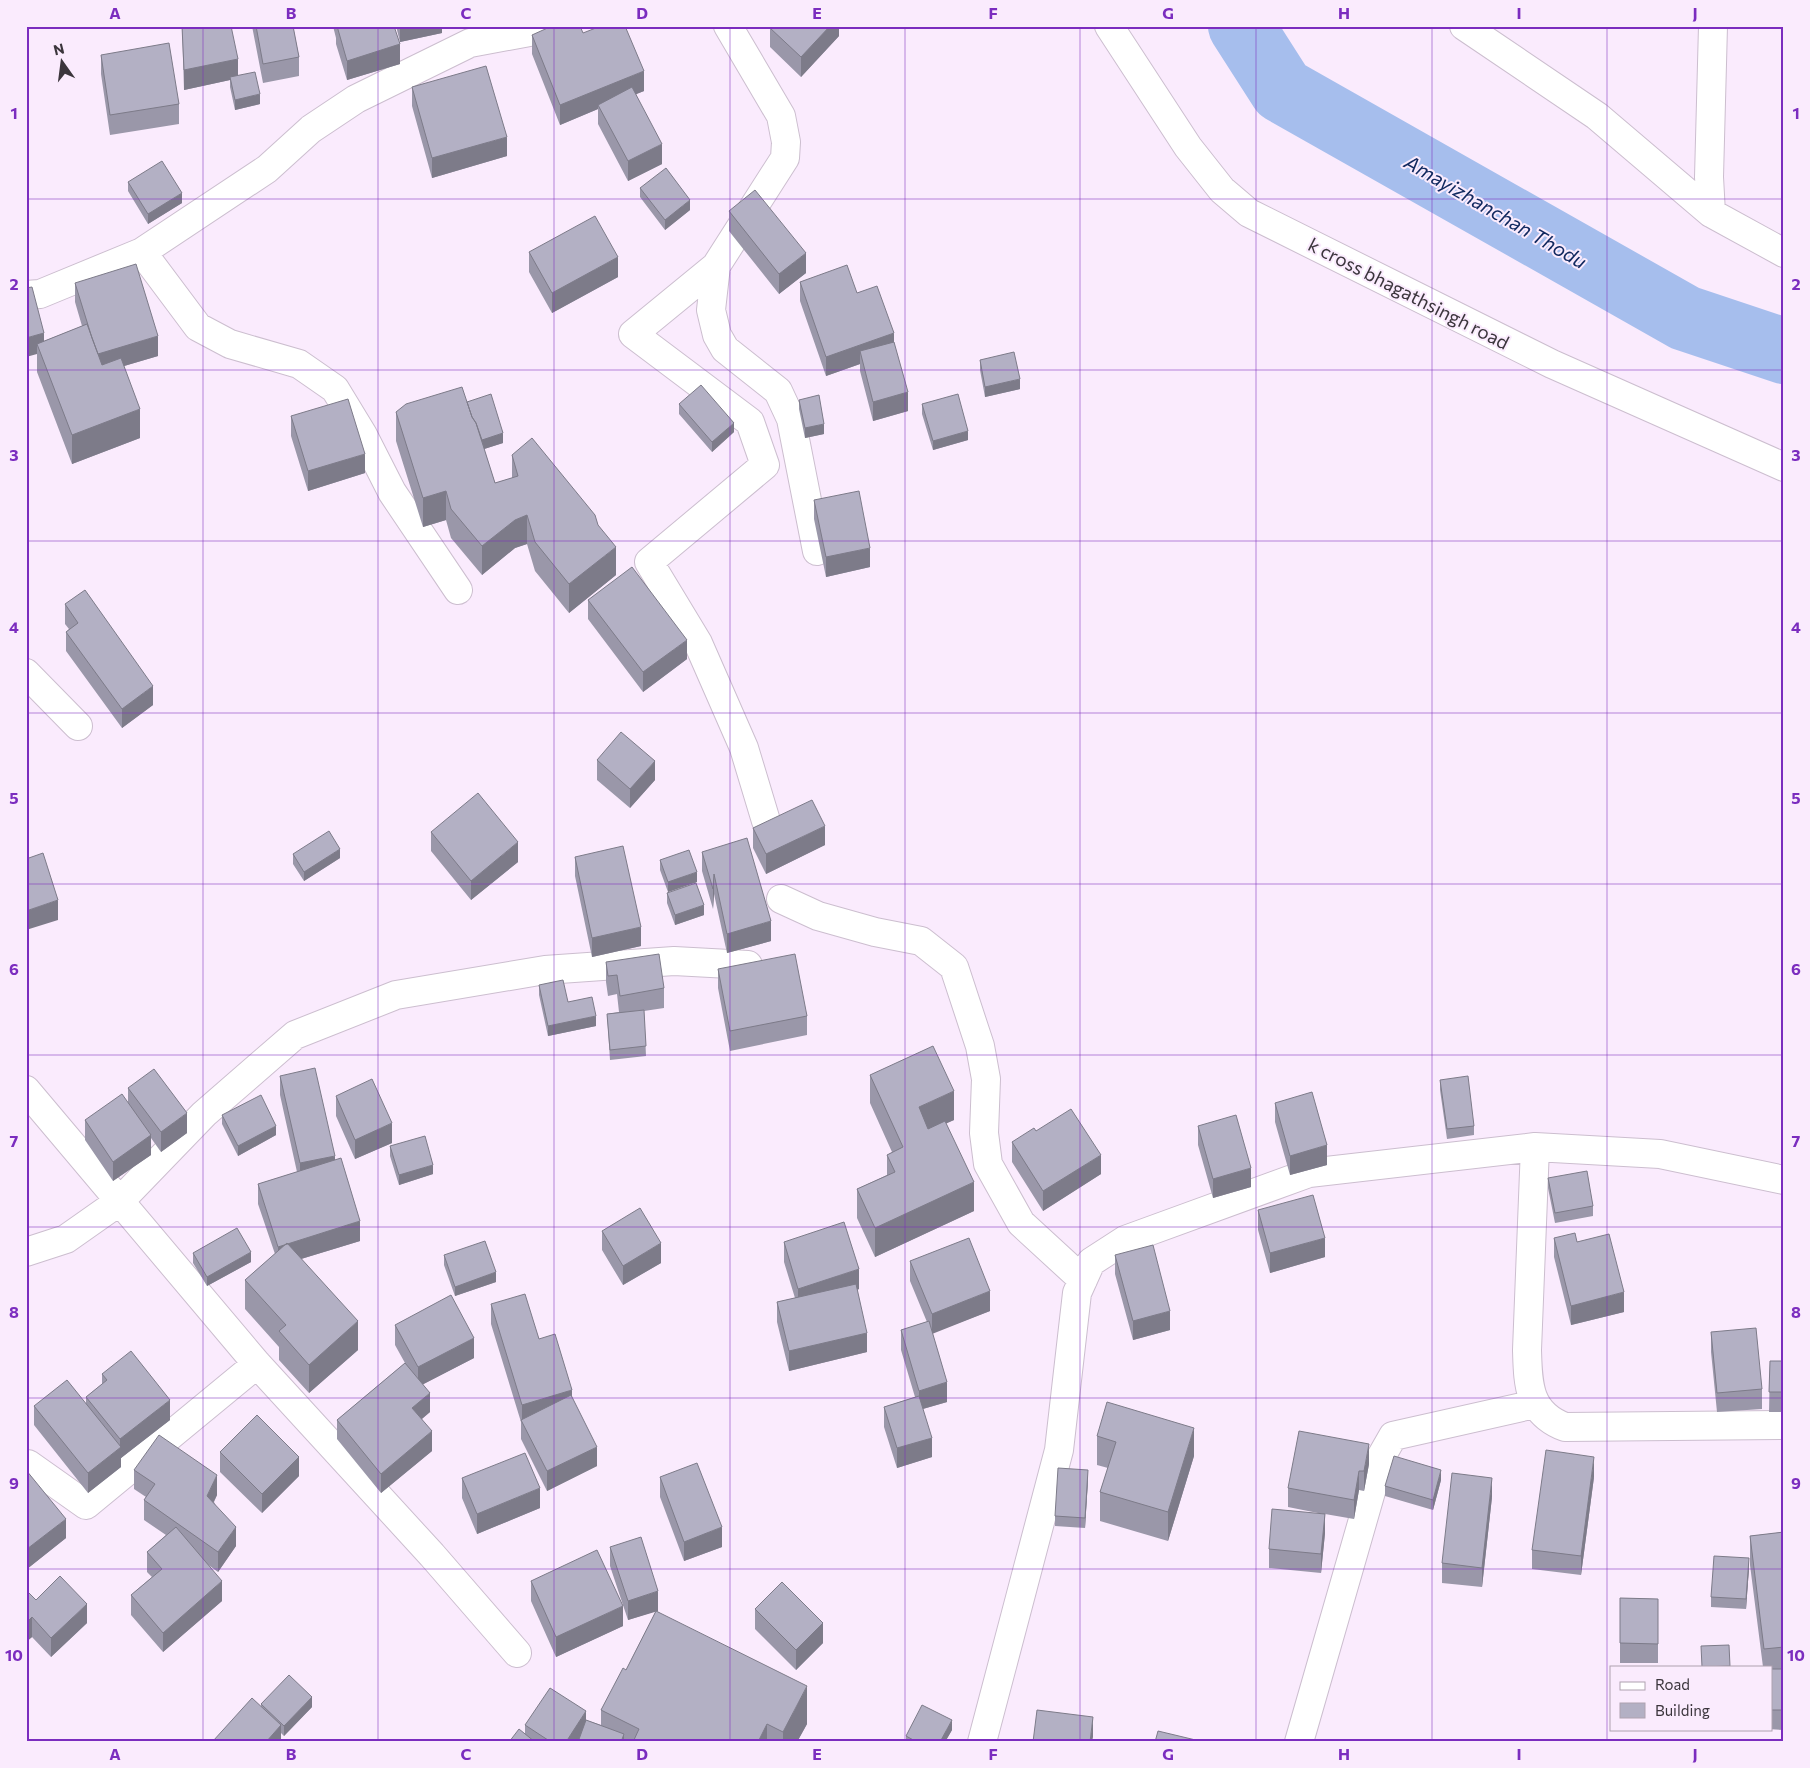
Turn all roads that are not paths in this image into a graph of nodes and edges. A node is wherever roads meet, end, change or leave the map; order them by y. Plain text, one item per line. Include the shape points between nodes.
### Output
1 (562, 26) edge
2 (728, 26) edge
3 (1109, 26) edge
4 (1464, 26) edge
5 (1713, 26) edge
6 (1711, 213) junction
7 (142, 252) junction
8 (1784, 253) edge
9 (716, 266) junction
10 (26, 295) edge
11 (1784, 467) edge
12 (817, 551) dead end
13 (458, 590) dead end
14 (26, 674) edge
15 (78, 726) dead end
16 (766, 821) edge
17 (781, 899) dead end
18 (748, 965) edge
19 (26, 1090) edge
20 (1535, 1147) junction
21 (1784, 1180) edge
22 (120, 1201) junction
23 (26, 1252) edge
24 (1083, 1280) junction
25 (257, 1364) junction
26 (1535, 1404) junction
27 (1784, 1425) edge
28 (26, 1466) edge
29 (516, 1653) dead end
30 (982, 1742) edge
31 (1299, 1742) edge

1 - 7 street via 470,43 356,99 311,129 267,169
2 - 9 street via 781,116 786,142 785,158
3 - 11 street, k cross bhagathsingh road via 1188,147 1222,190 1249,213 1552,364
4 - 6 street via 1597,116
5 - 6 street
6 - 8 street
7 - 10 street via 40,294
7 - 13 street via 198,326 230,344 299,364 335,390 392,492
9 - 12 street via 711,310 718,334 725,349 778,391 791,420
9 - 16 street via 632,334 750,422 765,465 649,562 698,643 744,748
14 - 15 street
17 - 24 street via 818,916 875,932 921,940 954,966 982,1054 986,1079 984,1133 988,1164 1020,1223
18 - 22 street via 674,961 545,970 396,995 295,1035 204,1114
19 - 22 street
20 - 21 street via 1660,1154
20 - 24 street via 1310,1174 1125,1240 1091,1262
20 - 26 street via 1527,1350 1528,1379
22 - 23 street via 66,1239
22 - 25 street
24 - 30 street via 1077,1293 1059,1450
25 - 28 street via 86,1505 28,1464
25 - 29 street
26 - 27 street via 1550,1421 1565,1427
26 - 31 street via 1393,1436 1381,1457

